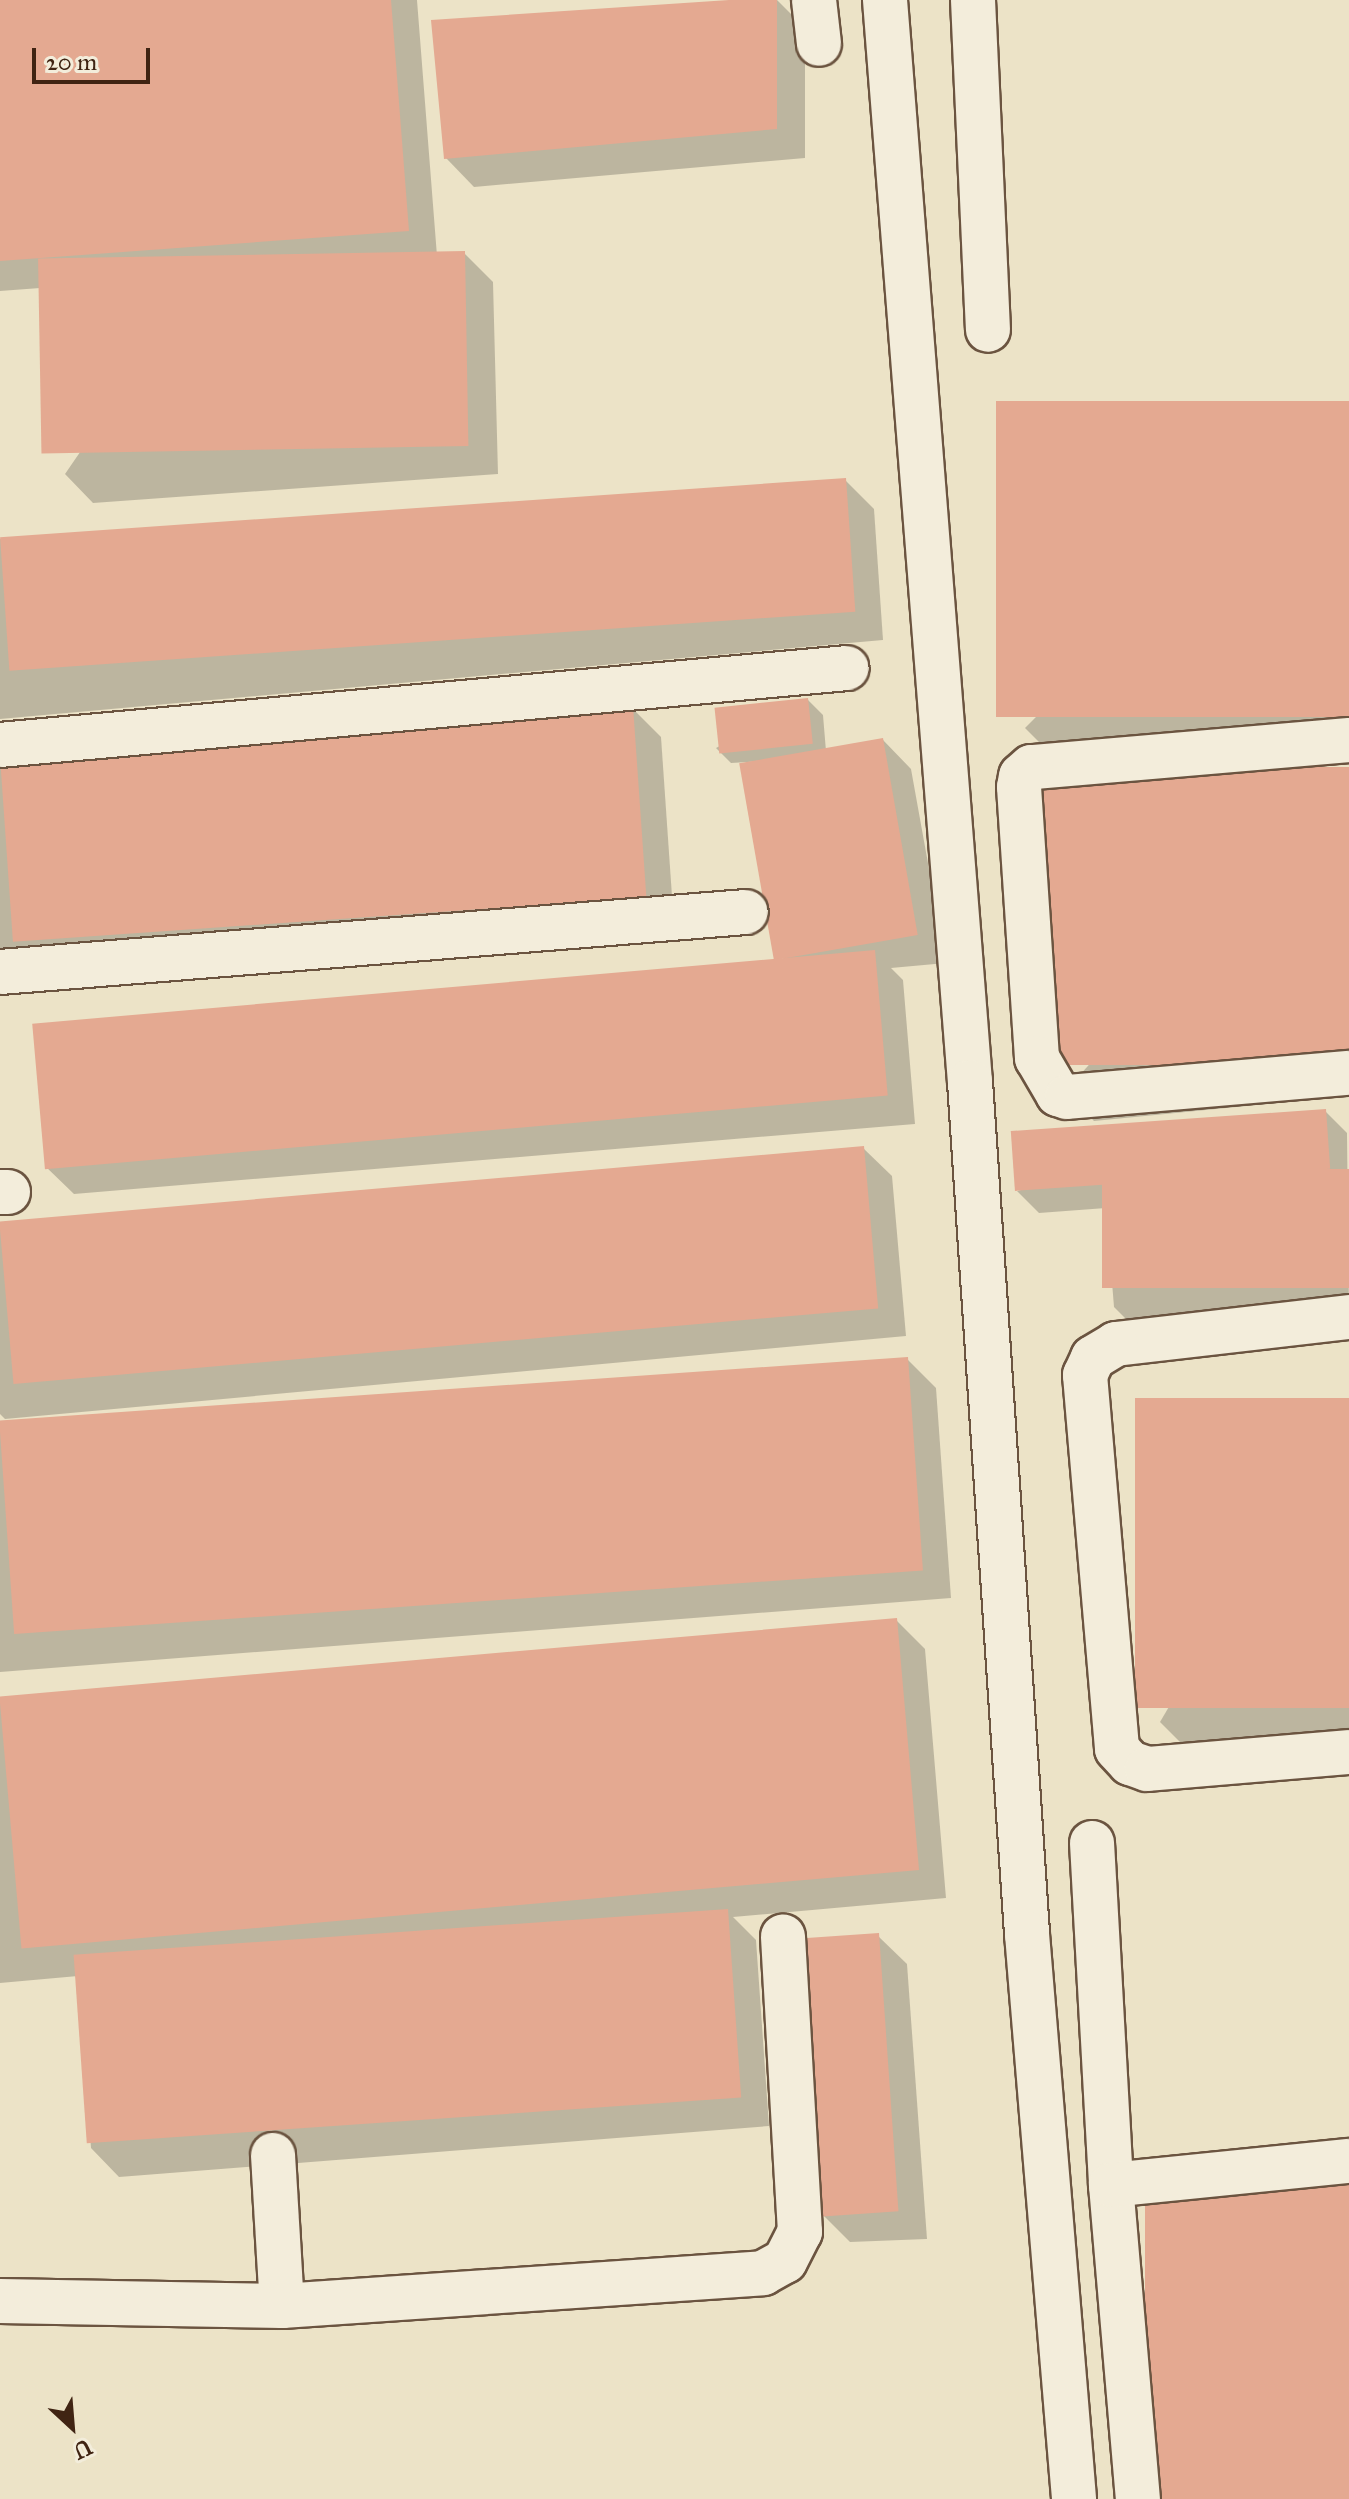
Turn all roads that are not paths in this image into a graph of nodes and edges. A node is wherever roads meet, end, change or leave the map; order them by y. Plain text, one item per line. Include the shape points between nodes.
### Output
1 (814, 0) edge
2 (885, 0) edge
3 (973, 0) edge
4 (819, 44) dead end
5 (988, 330) dead end
6 (847, 668) dead end
7 (1349, 740) edge
8 (0, 745) edge
9 (746, 912) dead end
10 (0, 972) edge
11 (1349, 1073) edge
12 (1349, 1317) edge
13 (1349, 1752) edge
14 (1092, 1843) dead end
15 (783, 1936) dead end
16 (273, 2155) dead end
17 (1349, 2161) edge
18 (1111, 2185) junction
19 (0, 2301) edge
20 (282, 2306) junction
21 (1074, 2499) edge
22 (1138, 2499) edge

1 - 4 lane
2 - 21 lane via 970,1082 1027,1934
3 - 5 lane
6 - 8 lane
7 - 11 lane via 1031,767 1019,787 1037,1058 1058,1094
9 - 10 lane
12 - 13 lane via 1116,1344 1093,1358 1085,1375 1117,1749 1130,1763 1147,1769
14 - 18 lane
15 - 20 lane via 800,2232 785,2261 763,2273
16 - 20 lane
17 - 18 lane
18 - 22 lane
19 - 20 lane

